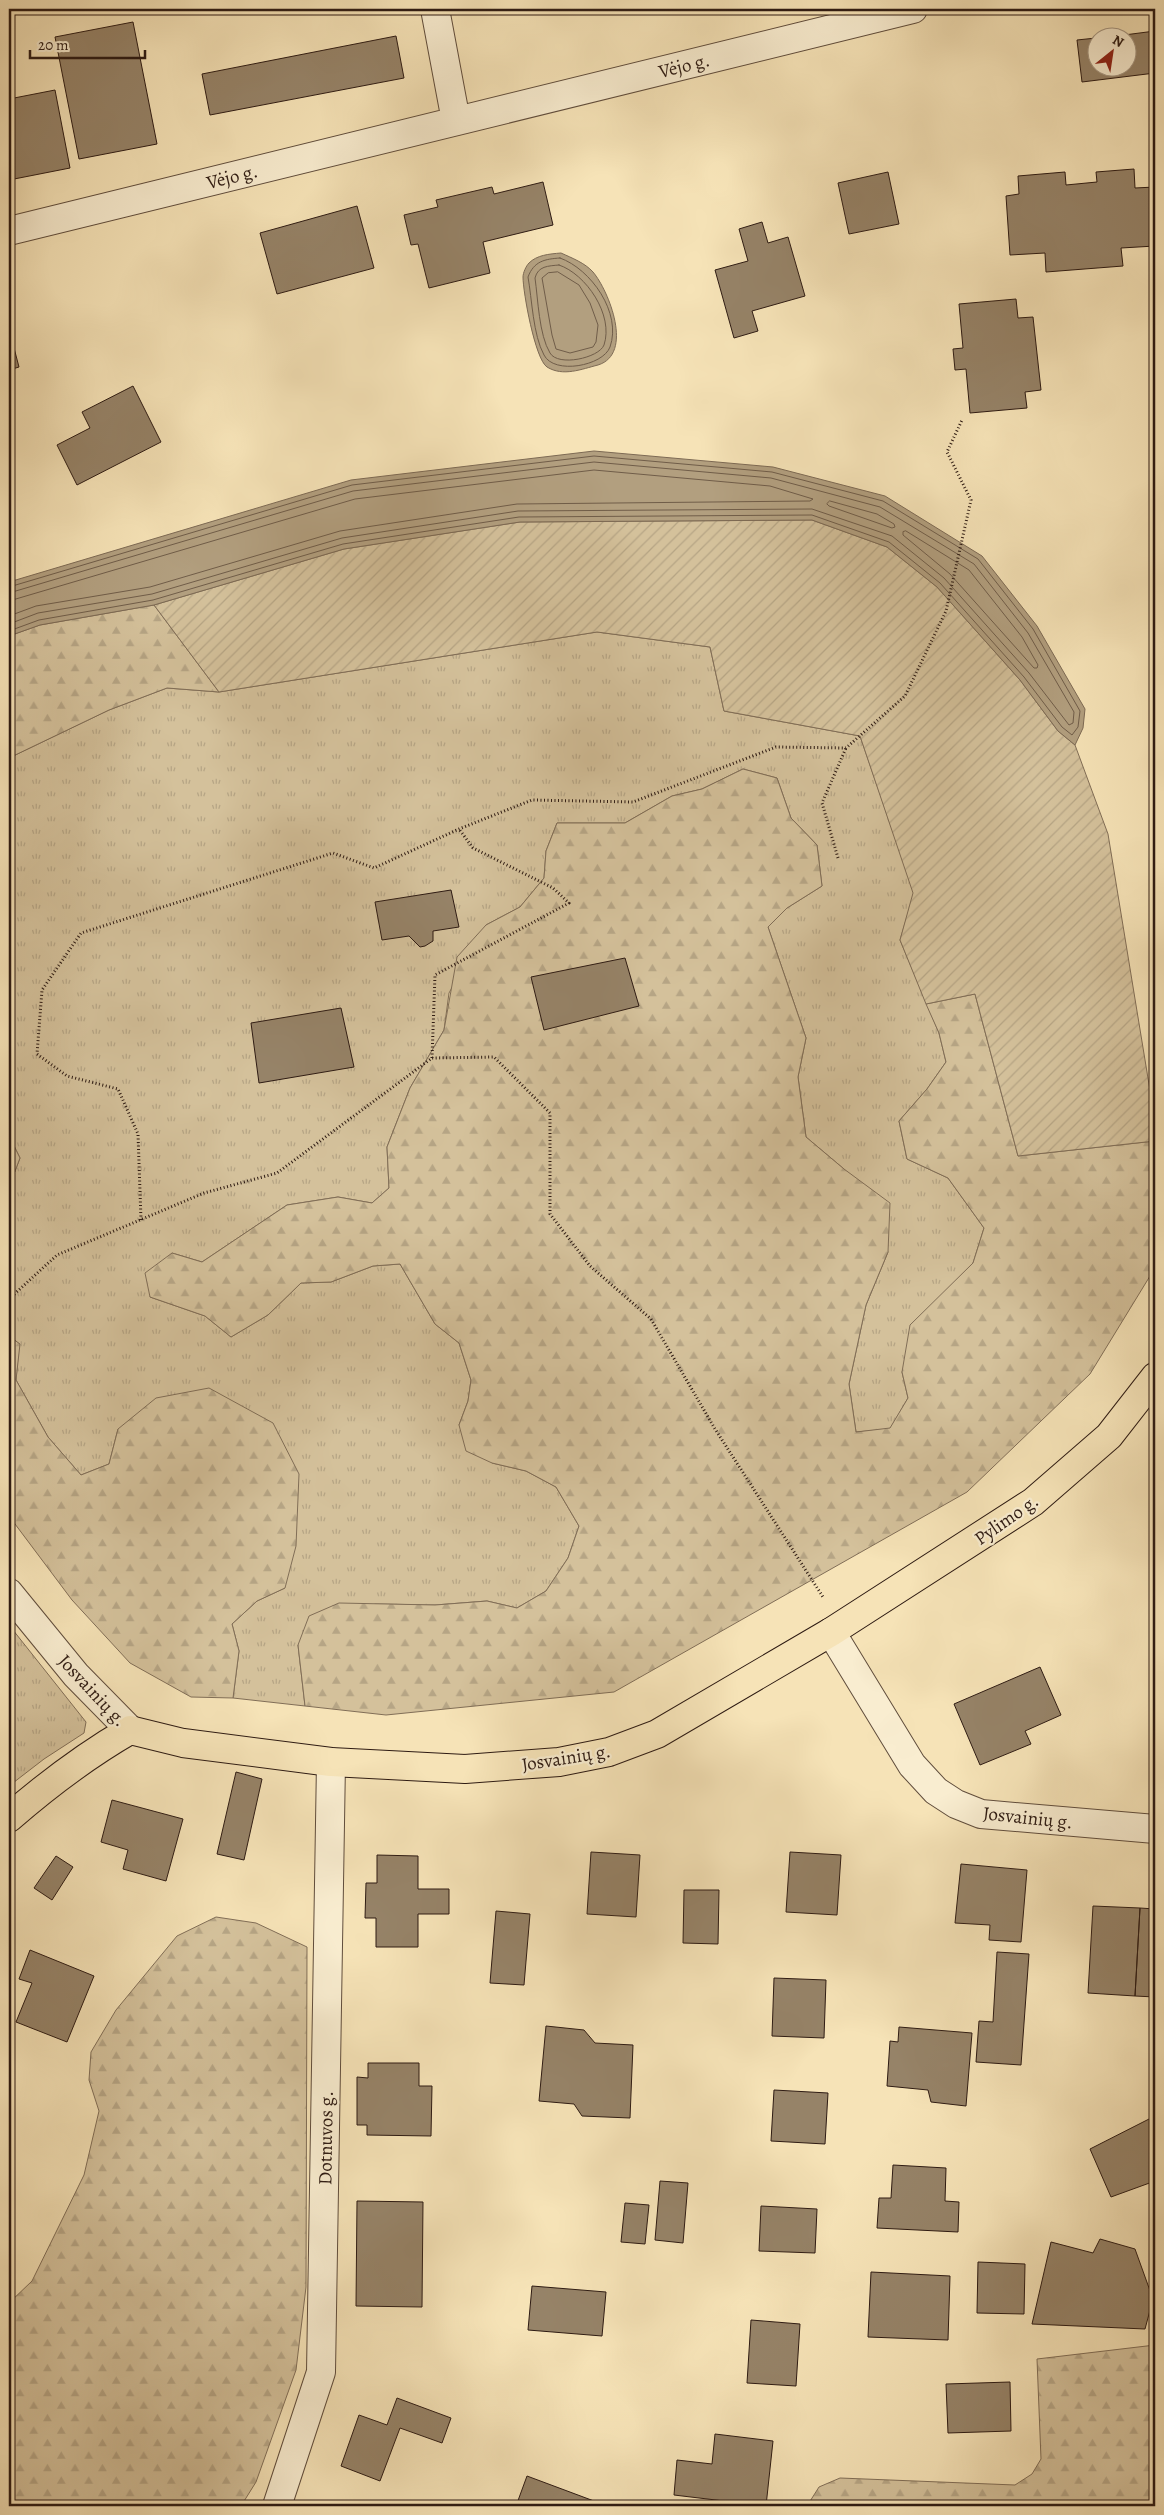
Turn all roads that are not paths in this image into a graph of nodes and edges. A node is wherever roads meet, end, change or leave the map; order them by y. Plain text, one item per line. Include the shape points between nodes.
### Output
1 (435, 9) edge
2 (913, 9) edge
3 (456, 121) junction
4 (9, 231) edge
5 (1155, 1377) edge
6 (9, 1593) edge
7 (836, 1628) junction
8 (130, 1730) junction
9 (331, 1762) junction
10 (9, 1818) edge
11 (1155, 1829) edge
12 (277, 2506) edge

1 - 3 street
2 - 3 street, Vėjo g.
3 - 4 street, Vėjo g.
5 - 7 main road, Pylimo g. via 1109,1436 1033,1502
6 - 8 street, Josvainių g. via 76,1675
7 - 9 main road, Josvainių g. via 657,1734 610,1752 559,1762 465,1769
7 - 11 street, Josvainių g. via 912,1765 936,1791 956,1804 981,1814
8 - 9 main road, Josvainių g. via 183,1743
8 - 10 main road via 54,1778
9 - 12 street, Dotnuvos g. via 321,2372

